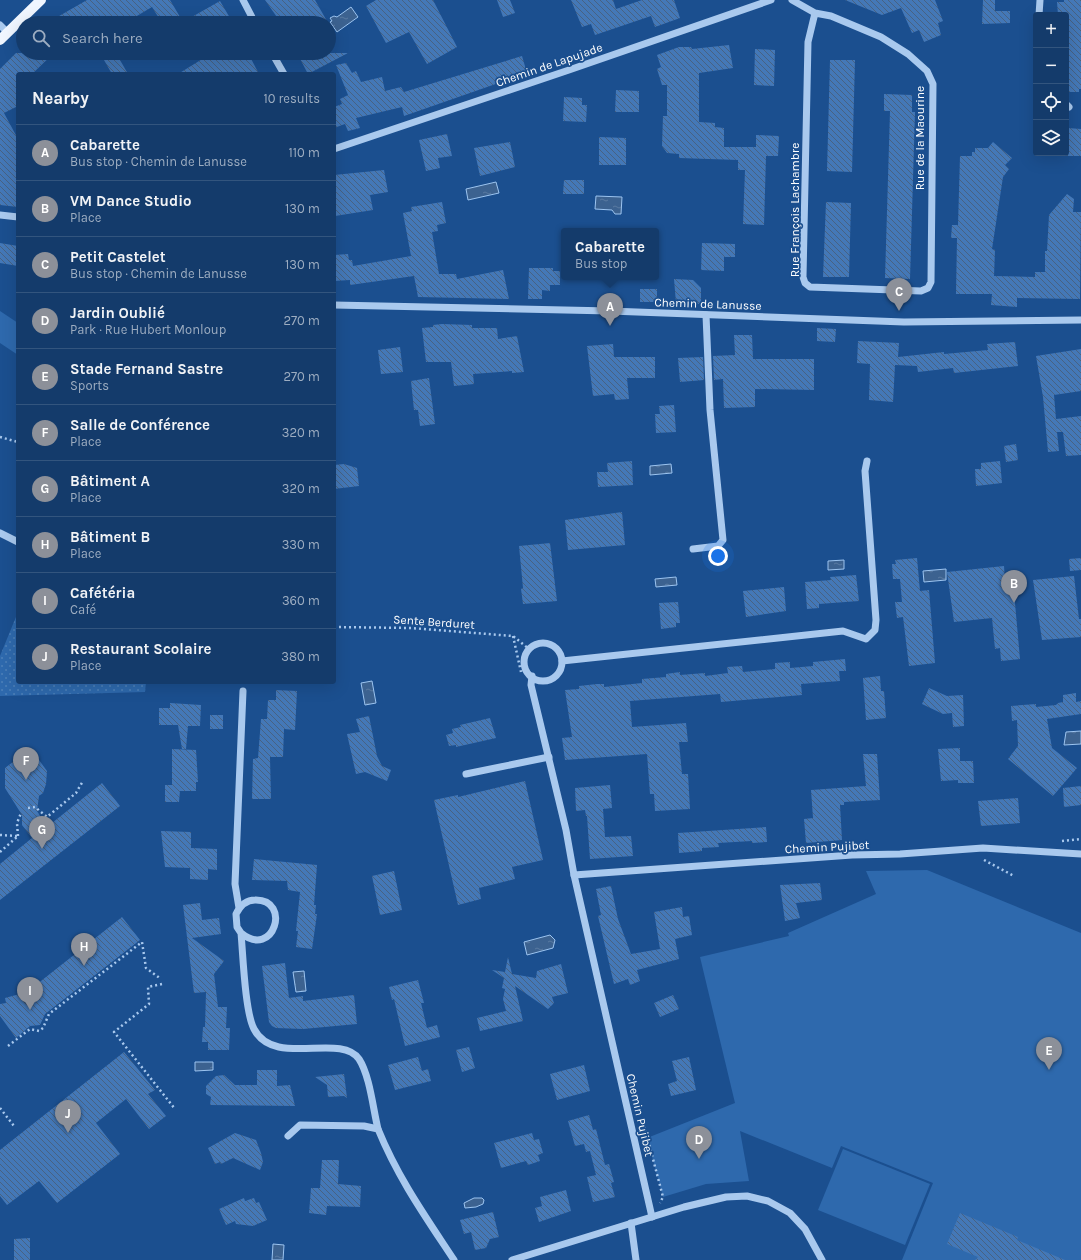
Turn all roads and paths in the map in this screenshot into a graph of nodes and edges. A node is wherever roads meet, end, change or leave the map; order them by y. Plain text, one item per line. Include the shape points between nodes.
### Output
1 (41, 0) edge
2 (243, 0) edge
3 (771, 0) edge
4 (792, 0) edge
5 (1040, 0) edge
6 (1039, 12) edge
7 (815, 13) junction
8 (25, 16) edge
9 (251, 16) edge
10 (16, 25) edge
11 (0, 26) edge
12 (8, 33) junction
13 (0, 40) edge
14 (276, 60) edge
15 (283, 72) edge
16 (336, 148) edge
17 (0, 215) edge
18 (16, 217) edge
19 (928, 288) joint
20 (336, 305) edge
21 (706, 315) junction
22 (1081, 320) edge
23 (0, 437) edge
24 (16, 441) edge
25 (867, 461) dead end
26 (0, 533) edge
27 (16, 541) edge
28 (692, 549) dead end
29 (336, 627) edge
30 (529, 649) junction
31 (562, 661) junction
32 (532, 676) junction
33 (243, 691) dead end
34 (549, 757) junction
35 (466, 774) dead end
36 (83, 781) dead end
37 (28, 808) dead end
38 (21, 813) dead end
39 (0, 835) edge
40 (18, 836) junction
41 (0, 852) edge
42 (1081, 854) edge
43 (989, 858) dead end
44 (574, 875) junction
45 (1014, 876) dead end
46 (239, 908) junction
47 (241, 933) junction
48 (161, 979) dead end
49 (162, 984) dead end
50 (8, 1046) dead end
51 (0, 1108) edge
52 (175, 1108) dead end
53 (641, 1115) dead end
54 (14, 1126) dead end
55 (378, 1129) junction
56 (288, 1136) dead end
57 (652, 1217) junction
58 (631, 1223) junction
59 (454, 1260) edge
60 (512, 1260) edge
61 (636, 1260) edge
62 (822, 1260) edge

1 - 8 main road
2 - 9 street
3 - 16 street, Chemin de Lapujade
4 - 7 street, Rue de la Maourine
5 - 6 street
7 - 19 street, Rue de la Maourine via 852,23 881,37 913,58 927,71 933,84 931,282
7 - 19 street, Rue François Lachambre via 808,42 805,283 810,287 921,291
10 - 12 main road
11 - 12 street
12 - 13 main road
14 - 15 street
17 - 18 street
20 - 21 street, Chemin de Lanusse
21 - 22 street, Chemin de Lanusse via 904,322
21 - 28 street via 710,410 723,540 718,546
23 - 24 path
25 - 31 street via 866,479 876,620 875,630 866,639 843,631
26 - 27 street
29 - 30 path, Sente Berduret via 411,628 512,636
30 - 31 street via 534,645 546,643 557,649
30 - 32 street, Chemin Pujibet via 524,660 527,672
31 - 32 street via 554,677 543,680
32 - 34 street, Chemin Pujibet via 531,686
33 - 46 street via 235,884
34 - 35 street
34 - 44 street, Chemin Pujibet
36 - 37 path via 76,793 47,817 35,807
38 - 40 path via 17,823
39 - 40 path
40 - 41 path
42 - 44 street, Chemin Pujibet via 983,848
43 - 45 path via 982,858
44 - 57 street, Chemin Pujibet
46 - 47 street via 236,921
46 - 47 street via 252,900 260,900 272,908 276,915 274,930 268,936 254,940
47 - 55 street via 253,1029 263,1042 275,1047 345,1049 358,1057 364,1068
48 - 50 path via 146,968 142,942 50,1014 43,1028 39,1031 30,1029
49 - 52 path via 148,987 148,1004 114,1032
51 - 54 path
53 - 57 path via 663,1197
55 - 56 street via 364,1126 300,1125
55 - 59 street via 390,1160 406,1189
57 - 58 street
57 - 62 street via 726,1197 747,1196 768,1201 790,1213 805,1229
58 - 60 street
58 - 61 street

